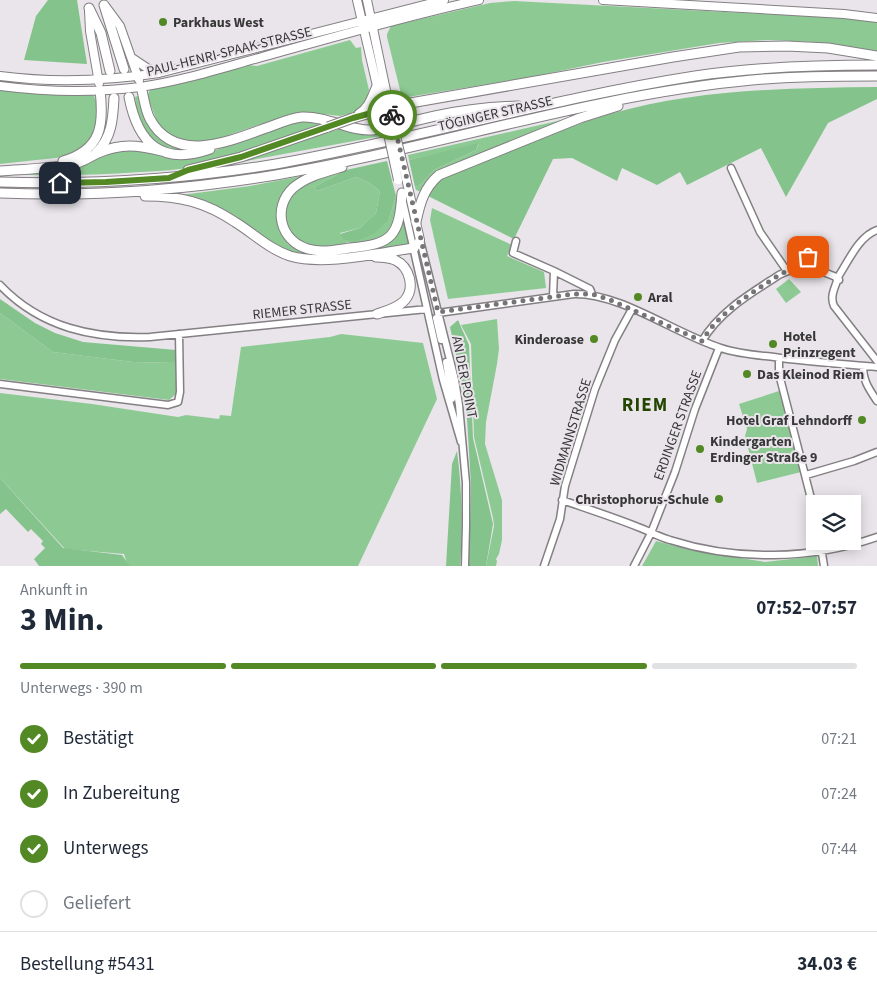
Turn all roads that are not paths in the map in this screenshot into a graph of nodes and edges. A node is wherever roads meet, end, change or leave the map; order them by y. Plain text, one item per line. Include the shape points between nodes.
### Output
1 (357, 0) edge
2 (367, 0) edge
3 (444, 0) edge
4 (479, 0) edge
5 (603, 0) edge
6 (653, 2) edge
7 (104, 5) joint
8 (89, 8) joint
9 (371, 18) junction
10 (877, 18) edge
11 (362, 20) junction
12 (373, 26) junction
13 (364, 29) junction
14 (877, 56) edge
15 (132, 58) junction
16 (217, 58) junction
17 (877, 65) edge
18 (220, 68) junction
19 (124, 70) dead end
20 (110, 71) dead end
21 (159, 73) junction
22 (0, 76) edge
23 (138, 76) junction
24 (877, 76) edge
25 (99, 80) junction
26 (0, 86) edge
27 (377, 86) junction
28 (141, 87) junction
29 (683, 89) junction
30 (100, 90) junction
31 (129, 97) dead end
32 (114, 98) dead end
33 (543, 104) junction
34 (386, 109) junction
35 (353, 118) junction
36 (224, 143) junction
37 (162, 151) junction
38 (95, 154) junction
39 (357, 159) junction
40 (51, 167) junction
41 (731, 168) dead end
42 (0, 171) edge
43 (169, 178) junction
44 (402, 179) junction
45 (0, 182) edge
46 (120, 192) junction
47 (0, 193) edge
48 (402, 193) junction
49 (416, 222) junction
50 (877, 230) edge
51 (420, 240) junction
52 (516, 241) dead end
53 (812, 246) dead end
54 (414, 248) junction
55 (364, 255) junction
56 (805, 268) junction
57 (554, 271) junction
58 (787, 271) junction
59 (837, 278) junction
60 (0, 285) edge
61 (432, 291) junction
62 (592, 294) junction
63 (552, 297) junction
64 (428, 307) junction
65 (632, 309) junction
66 (438, 312) junction
67 (377, 314) junction
68 (179, 334) junction
69 (702, 341) junction
70 (719, 348) junction
71 (779, 358) junction
72 (877, 361) edge
73 (863, 366) junction
74 (877, 367) edge
75 (0, 384) edge
76 (877, 401) edge
77 (455, 420) junction
78 (462, 446) junction
79 (877, 452) edge
80 (806, 475) junction
81 (811, 495) edge
82 (562, 500) junction
83 (651, 532) junction
84 (877, 537) edge
85 (861, 543) edge
86 (822, 550) joint
87 (464, 566) edge
88 (544, 566) edge
89 (634, 566) edge
90 (824, 566) edge

1 - 11 main road, AN DER POINT
2 - 9 main road, AN DER POINT
3 - 9 main road, PAUL-HENRI-SPAAK-STRASSE
4 - 12 main road, PAUL-HENRI-SPAAK-STRASSE
5 - 6 main road
6 - 10 main road
7 - 15 main road via 120,26
7 - 19 highway
8 - 20 highway via 101,34
8 - 25 main road
9 - 11 main road, PAUL-HENRI-SPAAK-STRASSE
9 - 12 main road, AN DER POINT
11 - 13 main road, AN DER POINT
11 - 16 main road, PAUL-HENRI-SPAAK-STRASSE
12 - 13 main road, PAUL-HENRI-SPAAK-STRASSE
12 - 34 main road, AN DER POINT
13 - 18 main road, PAUL-HENRI-SPAAK-STRASSE
13 - 27 main road, AN DER POINT
14 - 34 highway via 828,48 739,47
15 - 21 main road
15 - 23 main road
16 - 18 main road
16 - 21 main road, PAUL-HENRI-SPAAK-STRASSE
17 - 33 highway, TÖGINGER STRASSE via 752,69
18 - 28 main road, PAUL-HENRI-SPAAK-STRASSE
21 - 23 main road, PAUL-HENRI-SPAAK-STRASSE
22 - 25 main road, PAUL-HENRI-SPAAK-STRASSE via 55,81
23 - 25 main road, PAUL-HENRI-SPAAK-STRASSE
23 - 28 main road
24 - 29 highway, TÖGINGER STRASSE via 753,80
25 - 30 main road
26 - 30 main road, PAUL-HENRI-SPAAK-STRASSE
27 - 34 main road, AN DER POINT
27 - 35 highway via 367,110
28 - 30 main road, PAUL-HENRI-SPAAK-STRASSE
28 - 36 highway via 149,118 162,134 183,145
29 - 39 highway, TÖGINGER STRASSE via 564,111
29 - 49 highway via 673,96 614,107 580,118 439,175 421,198
30 - 40 highway via 103,114 95,140 86,150
31 - 37 highway via 141,134
32 - 38 highway via 111,130
33 - 36 highway via 462,111 375,130 326,119 299,118
33 - 43 highway, TÖGINGER STRASSE via 275,164
34 - 35 highway
34 - 44 main road, AN DER POINT, bridge
35 - 43 highway, bridge
36 - 37 highway via 190,155
37 - 38 highway via 133,145 115,146
38 - 40 highway via 80,162
39 - 46 highway, TÖGINGER STRASSE via 220,183
39 - 48 highway via 304,180 289,192 281,207 281,221 294,243 320,251 379,243 392,235 397,227
40 - 42 highway
41 - 58 street via 760,232
43 - 45 highway, TÖGINGER STRASSE via 106,182
44 - 48 main road, AN DER POINT
44 - 49 main road, AN DER POINT
46 - 47 highway, TÖGINGER STRASSE
46 - 55 highway via 186,199 212,208 271,248 289,256 326,260
48 - 54 street, AN DER POINT
49 - 51 main road, AN DER POINT
50 - 59 street via 863,240
51 - 54 main road
51 - 61 street, AN DER POINT
52 - 57 street via 513,252
53 - 56 street
54 - 55 highway
54 - 64 street, AN DER POINT
55 - 67 highway via 395,260 402,264 409,276 410,287 405,301
56 - 58 street
56 - 59 street via 814,268
57 - 62 street via 590,289
57 - 63 street
58 - 69 street via 731,308
59 - 72 street via 832,294 834,306
60 - 68 street, RIEMER STRASSE via 44,318 88,334 128,338
61 - 64 street
61 - 66 street, AN DER POINT
62 - 63 street
62 - 65 street
63 - 66 street
64 - 66 street
64 - 67 street, RIEMER STRASSE
64 - 77 street, AN DER POINT
65 - 69 street
65 - 82 street, WIDMANNSTRASSE via 595,389
66 - 77 street, AN DER POINT via 436,318
66 - 78 street, AN DER POINT via 455,380
67 - 68 street, RIEMER STRASSE
68 - 75 street via 180,392 178,402 168,406
69 - 70 street
70 - 71 street
70 - 83 street, ERDINGER STRASSE
71 - 73 street
71 - 80 street via 779,374
73 - 74 street
73 - 76 street via 866,386
77 - 78 street, AN DER POINT
78 - 87 street, AN DER POINT via 466,484
79 - 80 street
80 - 81 street
82 - 83 street
82 - 88 street, WIDMANNSTRASSE via 560,519
83 - 86 street via 682,544 718,552 766,556
83 - 89 street, ERDINGER STRASSE
84 - 85 street
86 - 90 street

